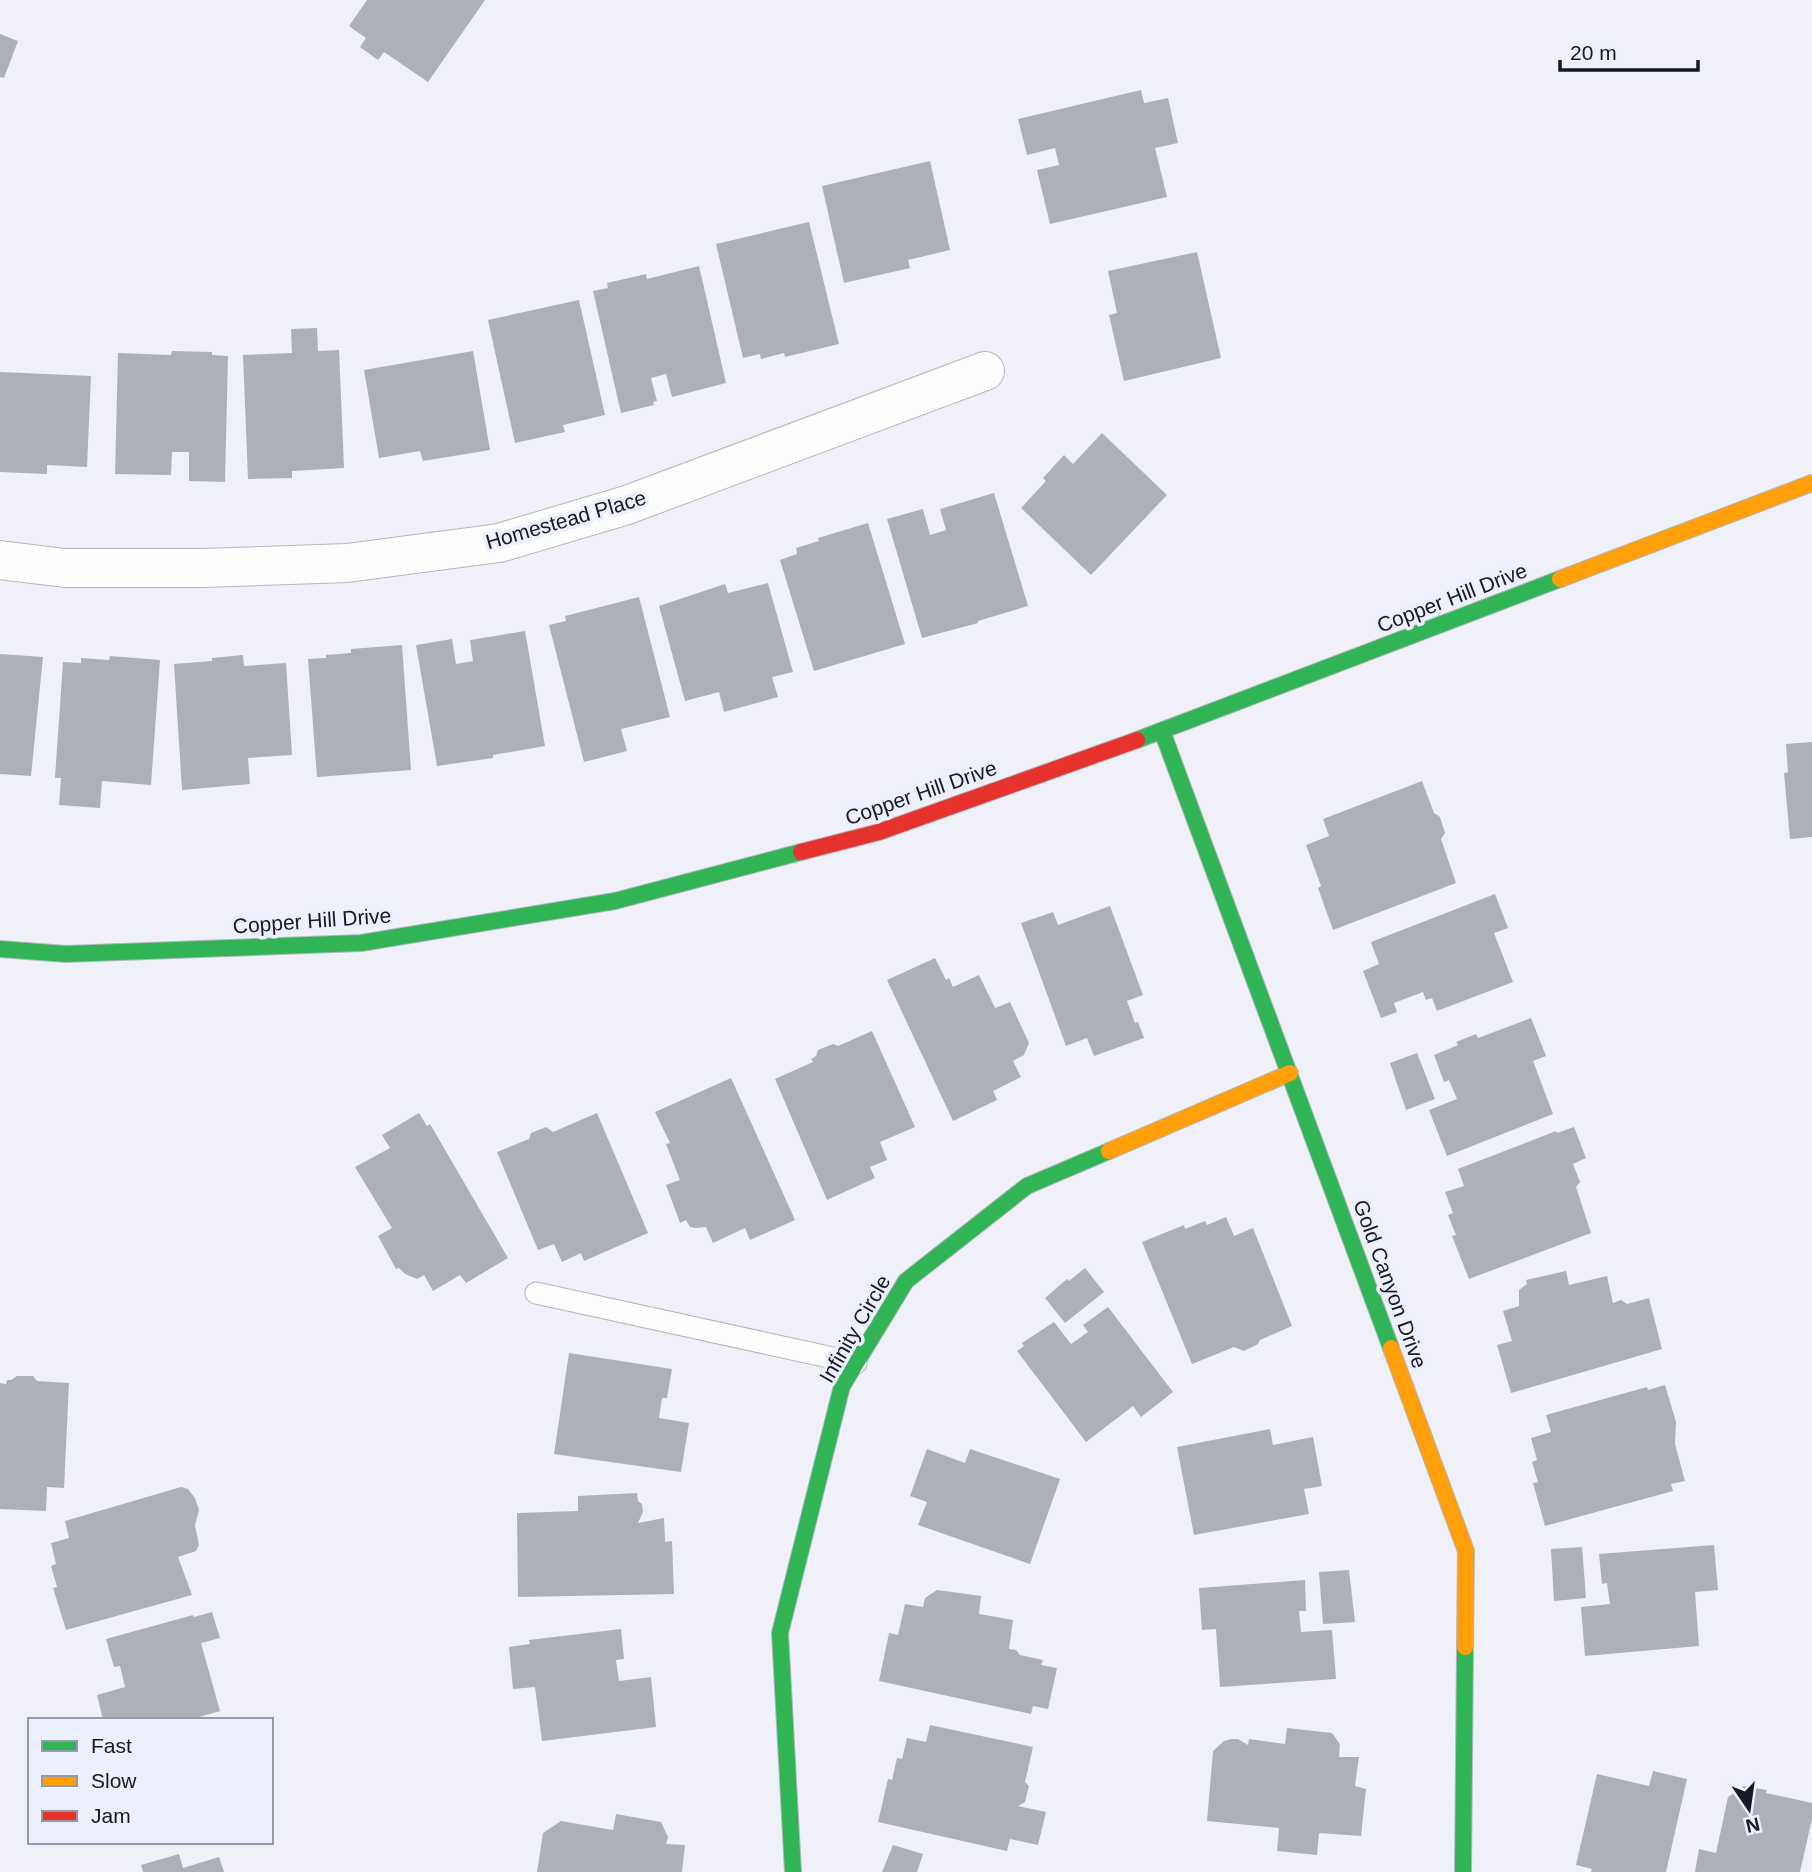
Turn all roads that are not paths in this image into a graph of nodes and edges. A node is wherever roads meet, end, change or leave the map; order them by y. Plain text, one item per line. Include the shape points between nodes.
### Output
1 (985, 371) dead end
2 (1812, 483) edge
3 (0, 560) edge
4 (1162, 732) junction
5 (0, 949) edge
6 (1290, 1073) junction
7 (536, 1293) dead end
8 (856, 1363) junction
9 (793, 1872) edge
10 (1463, 1872) edge

1 - 3 street, Homestead Place via 627,505 499,543 347,564 65,568
2 - 4 street, Copper Hill Drive
4 - 5 street, Copper Hill Drive via 879,832 615,901 361,943 66,954
4 - 6 street, Gold Canyon Drive
6 - 8 street, Infinity Circle via 1027,1186 906,1281
6 - 10 street, Gold Canyon Drive via 1466,1551
7 - 8 lane
8 - 9 street, Infinity Circle via 842,1386 780,1633

